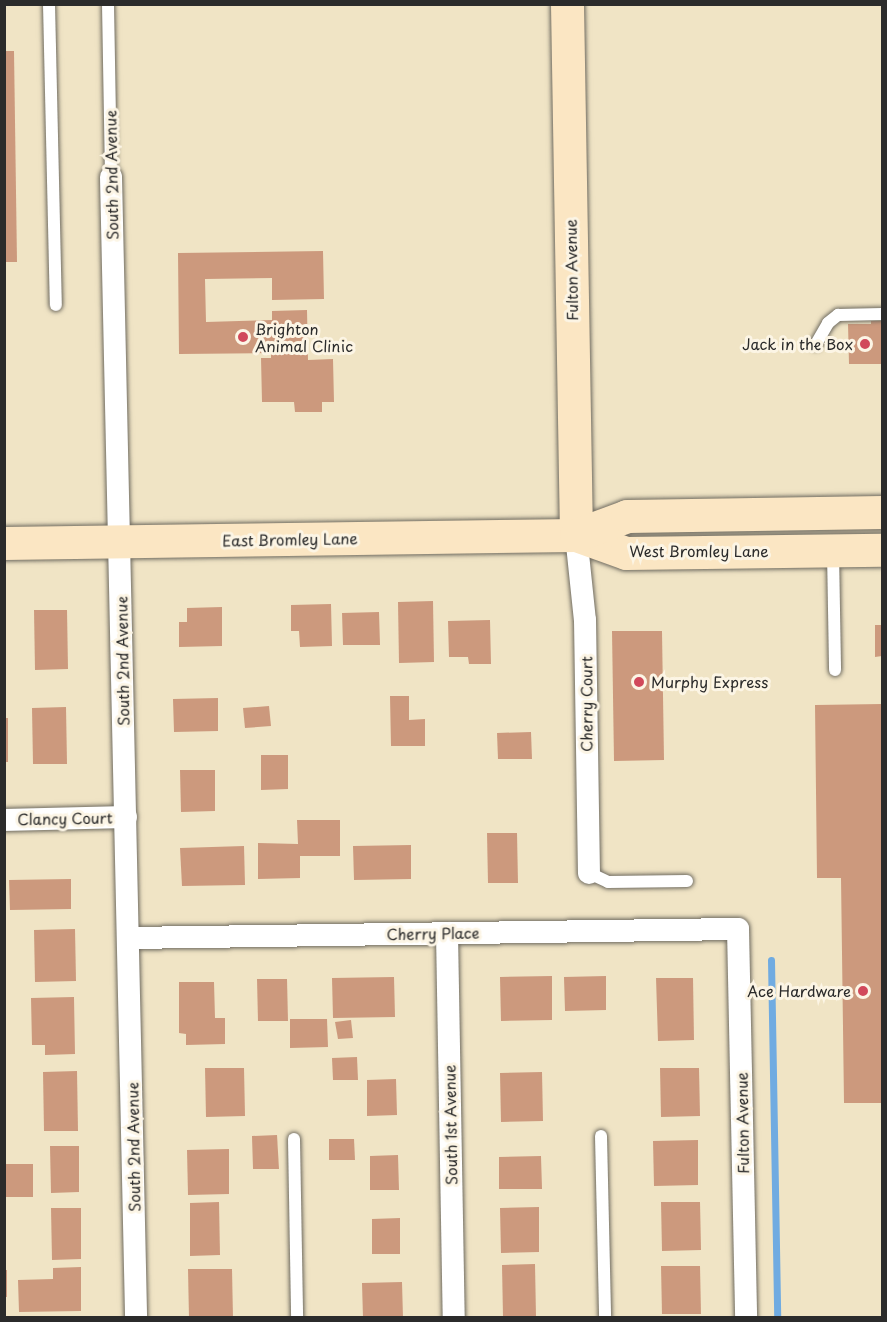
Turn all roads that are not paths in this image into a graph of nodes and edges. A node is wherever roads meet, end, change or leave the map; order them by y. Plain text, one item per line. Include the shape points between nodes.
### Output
1 (49, 4) edge
2 (108, 4) edge
3 (567, 4) edge
4 (111, 177) joint
5 (56, 305) dead end
6 (882, 314) edge
7 (816, 344) dead end
8 (882, 512) edge
9 (576, 535) junction
10 (119, 541) junction
11 (4, 543) edge
12 (882, 550) edge
13 (833, 551) junction
14 (835, 670) dead end
15 (126, 817) junction
16 (4, 820) edge
17 (589, 873) joint
18 (687, 881) dead end
19 (738, 928) joint
20 (447, 933) junction
21 (129, 938) junction
22 (601, 1136) dead end
23 (294, 1139) dead end
24 (136, 1317) edge
25 (297, 1317) edge
26 (454, 1317) edge
27 (605, 1317) edge
28 (746, 1317) edge

1 - 5 lane
2 - 4 lane, South 2nd Avenue
3 - 9 main road, Fulton Avenue
4 - 10 street, South 2nd Avenue
6 - 7 lane via 838,315 828,323
8 - 9 main road via 627,516
9 - 10 main road, East Bromley Lane
9 - 13 main road, West Bromley Lane via 626,553
9 - 17 street, Cherry Court via 585,620
10 - 11 main road, East Bromley Lane
10 - 15 street, South 2nd Avenue
12 - 13 main road, West Bromley Lane
13 - 14 lane
15 - 16 street, Clancy Court
15 - 21 street, South 2nd Avenue
17 - 18 lane via 608,882
19 - 20 street, Cherry Place
19 - 28 street, Fulton Avenue
20 - 21 street, Cherry Place
20 - 26 street, South 1st Avenue
21 - 24 street, South 2nd Avenue
22 - 27 lane
23 - 25 lane

